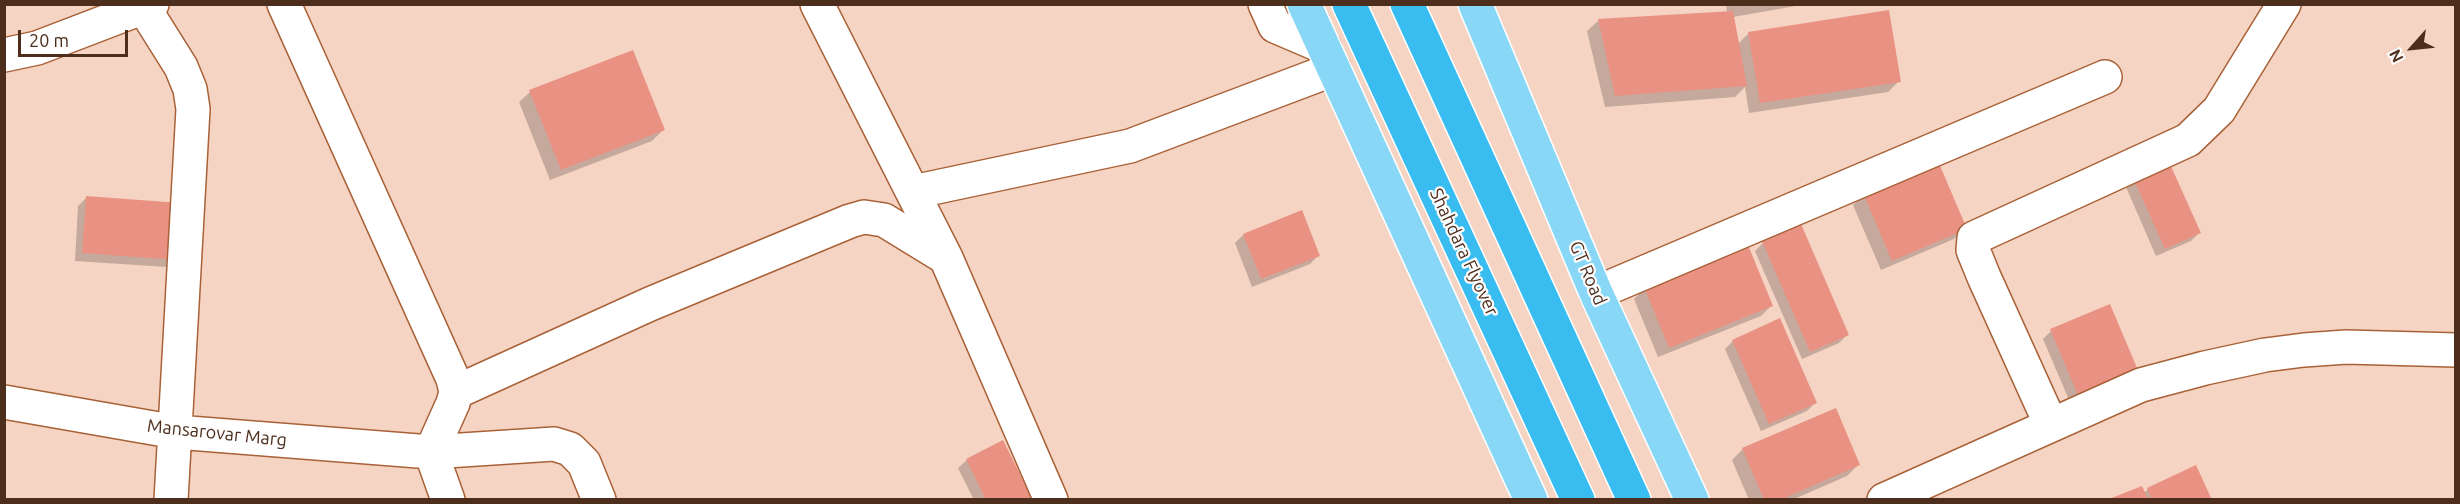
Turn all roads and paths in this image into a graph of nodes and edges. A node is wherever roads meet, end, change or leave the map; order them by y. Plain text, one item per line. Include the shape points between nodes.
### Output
1 (284, 4) edge
2 (817, 4) edge
3 (1265, 4) edge
4 (1304, 4) edge
5 (1349, 4) edge
6 (1407, 4) edge
7 (1475, 4) edge
8 (1485, 4) edge
9 (2284, 4) edge
10 (148, 6) edge
11 (1491, 44) junction
12 (4, 55) edge
13 (1329, 58) junction
14 (2105, 77) dead end
15 (913, 192) junction
16 (946, 258) junction
17 (1596, 293) junction
18 (2456, 350) edge
19 (456, 392) junction
20 (4, 402) edge
21 (2051, 425) junction
22 (176, 432) junction
23 (431, 452) junction
24 (171, 500) edge
25 (448, 500) edge
26 (599, 500) edge
27 (1051, 500) edge
28 (1531, 500) edge
29 (1578, 500) edge
30 (1634, 500) edge
31 (1692, 500) edge
32 (1884, 500) edge

1 - 19 street
2 - 15 street
3 - 13 street via 1275,26
4 - 13 main road
5 - 29 highway, Shahdara Flyover
6 - 30 highway
7 - 11 main road
8 - 11 street
9 - 21 street via 2219,110 2188,140 1974,238 1973,250 1984,277
10 - 12 street via 37,48
10 - 22 street via 181,67 193,109
11 - 17 main road, GT Road
13 - 15 street via 1130,146
13 - 28 main road
14 - 17 street
15 - 16 street
16 - 19 street via 884,220 850,221 650,304
16 - 27 street
17 - 31 main road, GT Road
18 - 21 street via 2346,348 2265,355 2141,385
19 - 23 street
20 - 22 street, Mansarovar Marg
21 - 32 street
22 - 23 street, Mansarovar Marg
22 - 24 street
23 - 25 street
23 - 26 street, Mansarovar Marg via 554,444 570,449 584,464

